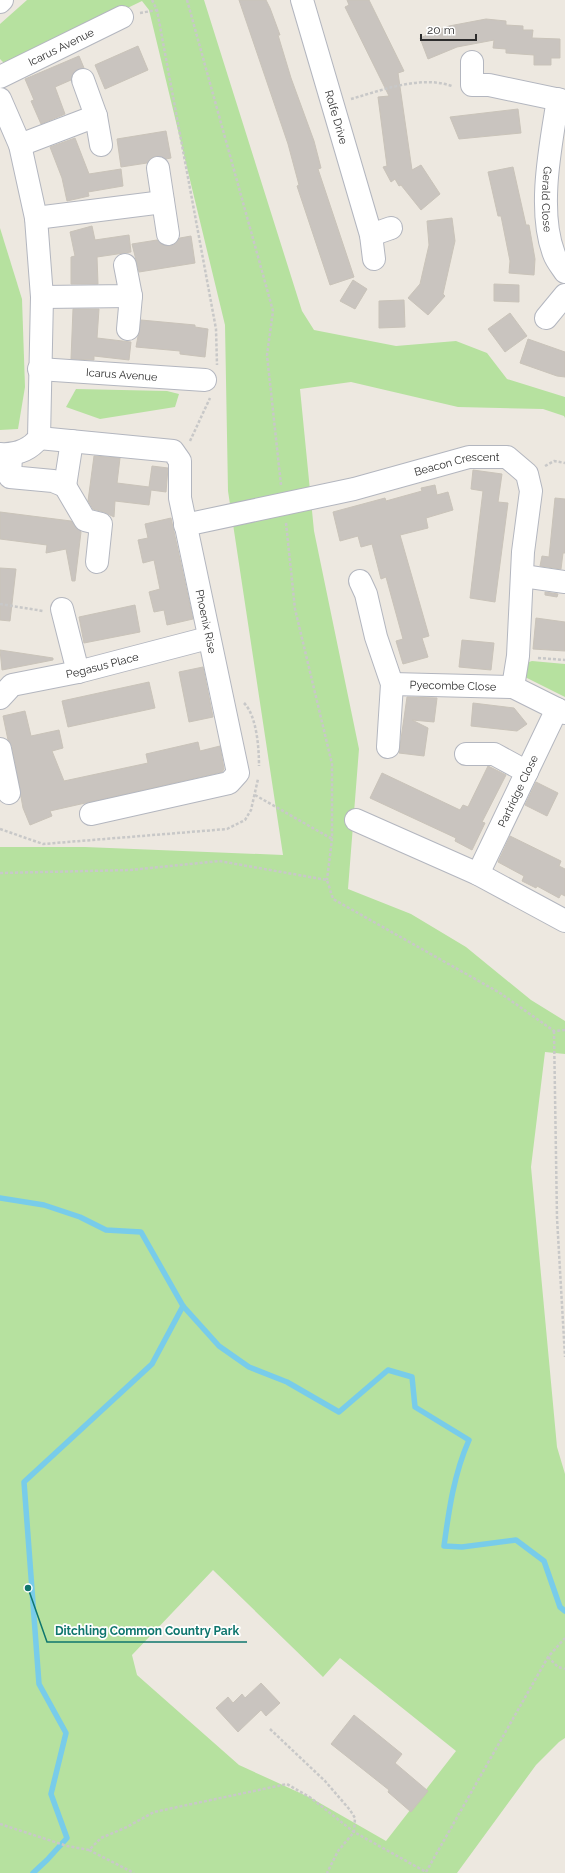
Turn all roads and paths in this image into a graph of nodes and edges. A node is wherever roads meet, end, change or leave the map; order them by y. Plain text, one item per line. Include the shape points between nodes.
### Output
1 (2, 0) edge
2 (152, 0) edge
3 (187, 0) edge
4 (302, 0) edge
5 (0, 2) edge
6 (122, 17) dead end
7 (472, 62) dead end
8 (0, 77) edge
9 (83, 80) dead end
10 (472, 85) junction
11 (0, 99) edge
12 (561, 100) edge
13 (332, 104) junction
14 (96, 116) junction
15 (20, 145) junction
16 (101, 145) dead end
17 (158, 168) dead end
18 (163, 202) junction
19 (36, 218) junction
20 (391, 228) dead end
21 (168, 234) dead end
22 (371, 234) junction
23 (374, 259) dead end
24 (125, 265) dead end
25 (565, 272) edge
26 (131, 296) junction
27 (565, 296) edge
28 (42, 297) junction
29 (546, 318) dead end
30 (128, 329) dead end
31 (39, 369) junction
32 (212, 382) junction
33 (38, 438) junction
34 (72, 441) junction
35 (6, 454) edge
36 (180, 461) junction
37 (65, 486) junction
38 (284, 502) junction
39 (185, 525) junction
40 (97, 562) dead end
41 (523, 576) junction
42 (360, 581) dead end
43 (565, 582) edge
44 (0, 604) edge
45 (63, 611) joint
46 (208, 638) junction
47 (518, 656) junction
48 (565, 660) edge
49 (78, 672) junction
50 (392, 684) junction
51 (513, 687) junction
52 (0, 698) edge
53 (561, 711) edge
54 (388, 747) dead end
55 (0, 749) edge
56 (466, 754) dead end
57 (527, 772) junction
58 (9, 793) dead end
59 (255, 795) dead end
60 (91, 814) dead end
61 (356, 820) dead end
62 (332, 839) junction
63 (0, 873) edge
64 (478, 874) junction
65 (327, 880) junction
66 (565, 921) edge
67 (565, 1030) edge
68 (554, 1031) junction
69 (565, 1357) edge
70 (565, 1638) edge
71 (548, 1657) junction
72 (565, 1669) edge
73 (270, 1729) dead end
74 (0, 1824) edge
75 (354, 1832) junction
76 (89, 1850) junction
77 (134, 1873) edge
78 (327, 1873) edge
79 (426, 1873) edge

1 - 5 street
2 - 32 path via 157,10 216,329
3 - 38 path via 274,311 267,355 278,470
4 - 13 street, Rolfe Drive
6 - 8 street, Icarus Avenue
7 - 10 street
9 - 14 street
10 - 12 street via 489,84
10 - 13 path via 455,87 433,81 417,83
11 - 15 street
12 - 25 street, Gerald Close via 547,174 546,201 554,254
13 - 22 street, Rolfe Drive
14 - 15 street
14 - 16 street
15 - 19 street
17 - 18 street
18 - 19 street
18 - 21 street
19 - 28 street
20 - 22 street
22 - 23 street, Rolfe Drive
24 - 26 street
26 - 28 street
26 - 30 street
27 - 29 street
28 - 31 street
31 - 32 street, Icarus Avenue
31 - 33 street
32 - 36 path via 196,430
33 - 34 street
33 - 35 street via 31,448
34 - 36 street via 173,451
34 - 37 street
35 - 37 street via 10,477 53,481
36 - 39 street, Phoenix Rise via 180,498
37 - 40 street via 85,520 101,524
38 - 39 street, Beacon Crescent
38 - 41 street, Beacon Crescent via 354,489 469,457 507,457 527,474 531,490 523,552
38 - 62 path via 295,609 332,764
39 - 46 street, Phoenix Rise
41 - 43 street
41 - 47 street, Beacon Crescent
42 - 50 street
44 - 45 path
45 - 49 street
46 - 49 street, Pegasus Place
46 - 60 street, Phoenix Rise via 238,773 229,783
47 - 48 path
47 - 51 street, Beacon Crescent
49 - 52 street, Pegasus Place via 12,685
50 - 51 street, Pyecombe Close
50 - 54 street
51 - 53 street
53 - 57 street, Partridge Close
55 - 58 street
56 - 57 street via 494,754
57 - 64 street, Partridge Close
59 - 62 path
61 - 64 street
62 - 65 path
63 - 65 path via 130,870 219,861
64 - 66 street
65 - 68 path via 333,899 500,993
67 - 68 path
68 - 69 path via 556,1218
70 - 71 path
71 - 72 path via 558,1667
71 - 79 path
73 - 75 path via 325,1781 350,1810 355,1818
74 - 76 path via 67,1846
75 - 76 path via 311,1798 287,1784 154,1812 128,1827 101,1838
75 - 78 path via 338,1851
75 - 79 path
76 - 77 path

